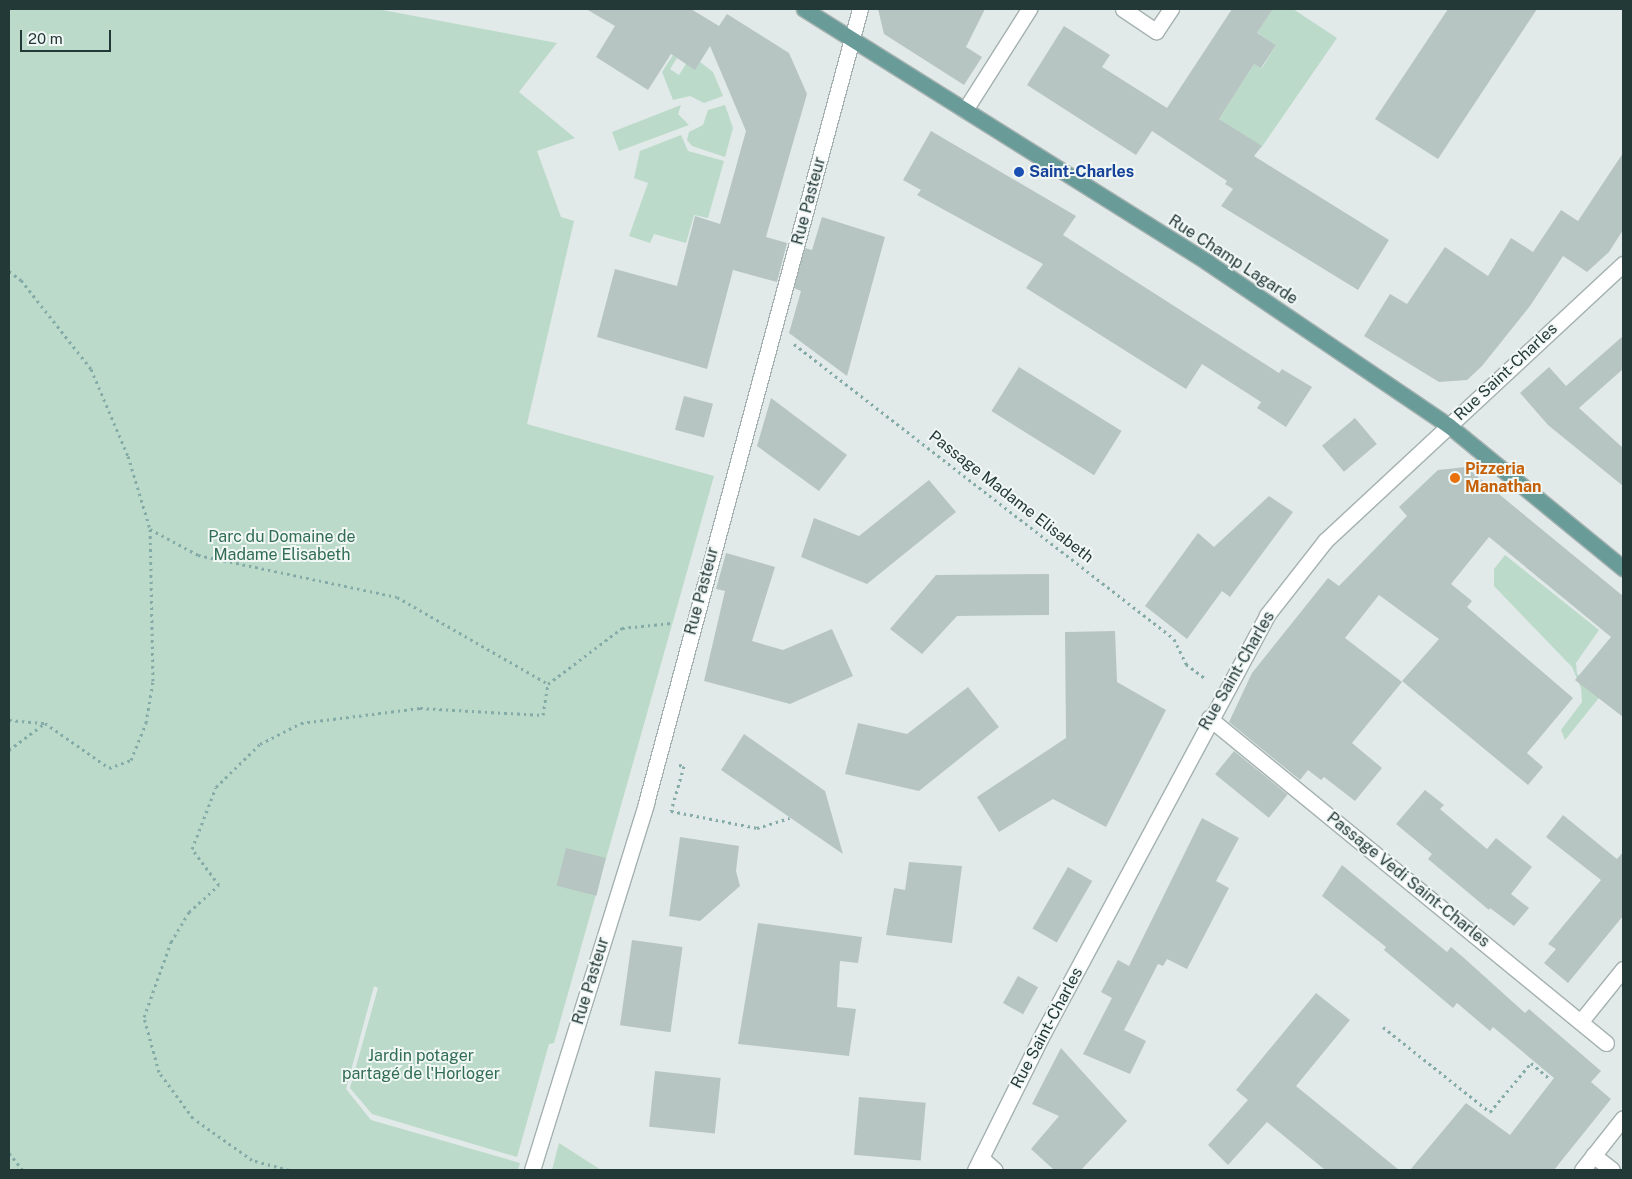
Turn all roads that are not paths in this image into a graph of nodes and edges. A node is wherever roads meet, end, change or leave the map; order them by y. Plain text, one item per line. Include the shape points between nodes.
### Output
1 (804, 9) edge
2 (860, 9) edge
3 (1029, 9) edge
4 (1123, 9) edge
5 (1171, 9) edge
6 (851, 39) junction
7 (965, 110) junction
8 (1623, 264) edge
9 (1448, 426) junction
10 (1623, 568) edge
11 (1209, 718) junction
12 (1623, 969) edge
13 (1581, 1021) junction
14 (1606, 1042) dead end
15 (1623, 1118) edge
16 (1593, 1155) junction
17 (978, 1164) edge
18 (532, 1170) edge
19 (995, 1170) edge
20 (1582, 1170) edge
21 (1612, 1170) edge

1 - 6 main road, Rue Champ Lagarde
2 - 6 street, Rue Pasteur
3 - 7 street
4 - 5 street via 1156,32
6 - 7 main road, Rue Champ Lagarde
6 - 18 street, Rue Pasteur via 646,803
7 - 9 main road, Rue Champ Lagarde via 1207,262
8 - 9 street, Rue Saint-Charles
9 - 10 main road, Rue Champ Lagarde
9 - 11 street, Rue Saint-Charles via 1325,541 1267,615
11 - 13 street, Passage Vedi Saint-Charles
11 - 17 street, Rue Saint-Charles via 1118,896 1041,1036
12 - 13 street
13 - 14 street, Passage Vedi Saint-Charles
15 - 16 street
16 - 20 street
16 - 21 street
17 - 19 street

